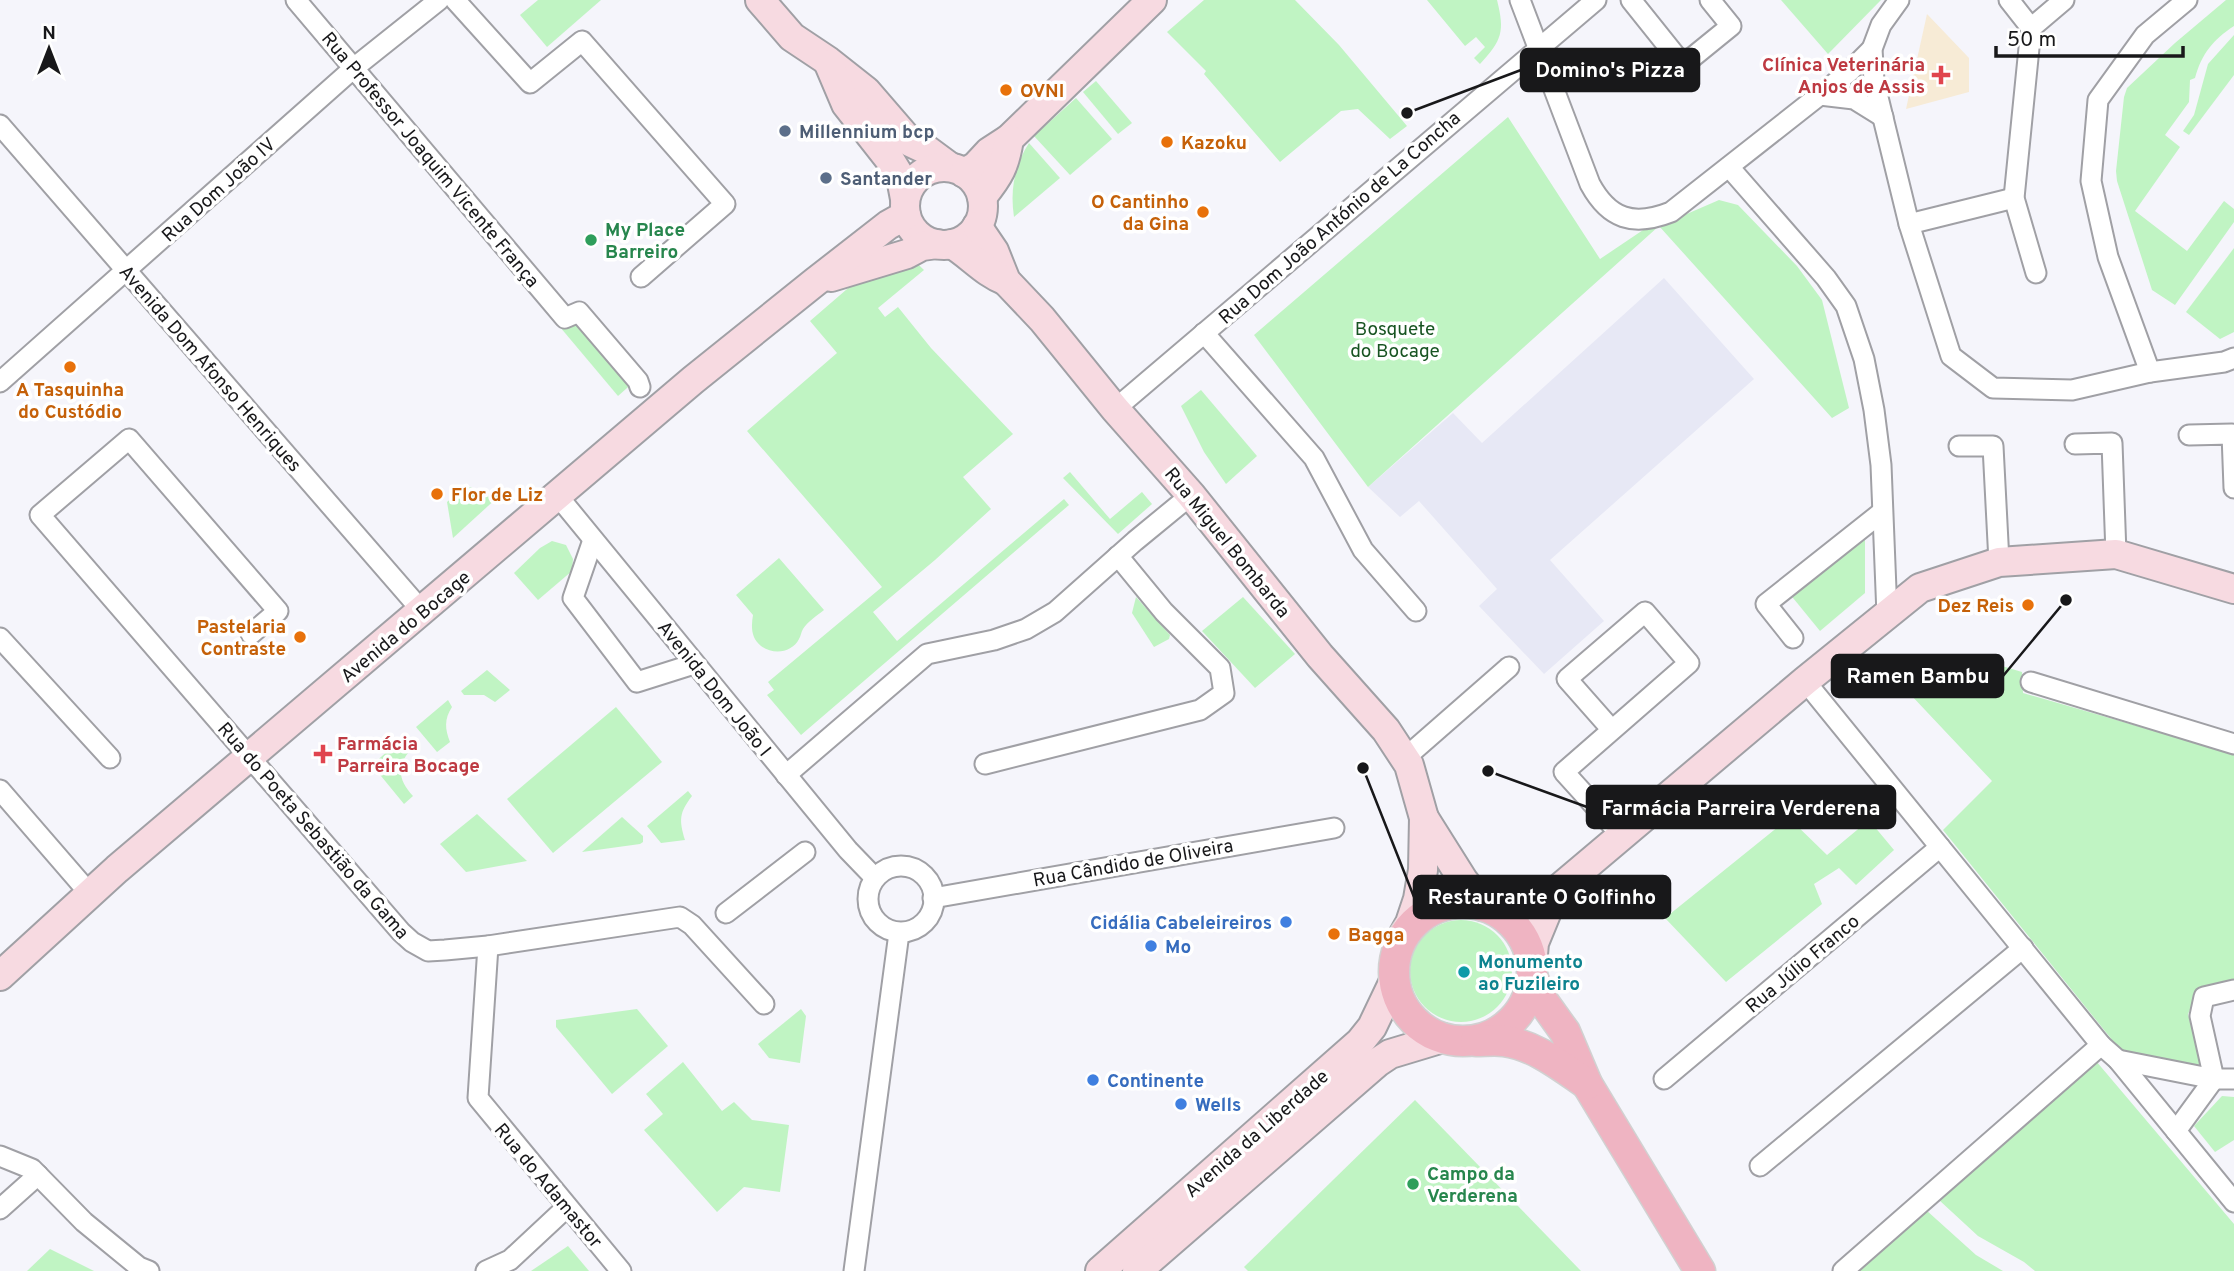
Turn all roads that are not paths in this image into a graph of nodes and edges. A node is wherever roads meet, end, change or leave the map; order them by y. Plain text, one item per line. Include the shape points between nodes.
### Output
1 (296, 0) edge
2 (439, 0) edge
3 (455, 0) edge
4 (760, 0) edge
5 (1152, 0) edge
6 (1520, 0) edge
7 (1596, 0) edge
8 (1631, 0) edge
9 (1710, 0) edge
10 (1899, 0) edge
11 (2009, 0) edge
12 (2064, 0) edge
13 (2188, 0) edge
14 (2031, 28) junction
15 (1538, 47) junction
16 (1872, 49) junction
17 (828, 61) junction
18 (355, 67) junction
19 (1820, 95) junction
20 (1883, 117) junction
21 (0, 125) edge
22 (1009, 139) junction
23 (1728, 167) junction
24 (957, 170) junction
25 (982, 197) junction
26 (2014, 198) junction
27 (905, 207) junction
28 (1909, 224) junction
29 (977, 226) junction
30 (945, 244) junction
31 (125, 271) junction
32 (2036, 272) dead end
33 (641, 277) dead end
34 (1006, 281) junction
35 (815, 282) junction
36 (1204, 333) junction
37 (2234, 358) edge
38 (2150, 372) junction
39 (0, 382) edge
40 (640, 387) dead end
41 (1115, 409) junction
42 (2189, 435) dead end
43 (2075, 444) dead end
44 (1959, 446) dead end
45 (2234, 488) edge
46 (557, 495) junction
47 (1191, 495) junction
48 (1882, 512) junction
49 (593, 540) junction
50 (2116, 554) junction
51 (1118, 556) junction
52 (1999, 562) junction
53 (2234, 589) edge
54 (422, 611) junction
55 (1416, 611) dead end
56 (1886, 615) junction
57 (251, 634) dead end
58 (0, 638) edge
59 (1793, 638) dead end
60 (694, 664) junction
61 (1509, 667) dead end
62 (1805, 681) junction
63 (2031, 682) dead end
64 (1612, 730) junction
65 (2234, 744) edge
66 (250, 757) junction
67 (110, 758) dead end
68 (1405, 758) junction
69 (985, 764) dead end
70 (786, 775) junction
71 (0, 790) edge
72 (1424, 818) junction
73 (1334, 828) dead end
74 (1622, 835) junction
75 (1940, 847) junction
76 (805, 852) dead end
77 (875, 878) junction
78 (1555, 892) junction
79 (90, 894) junction
80 (933, 898) junction
81 (1488, 907) junction
82 (726, 913) dead end
83 (899, 933) junction
84 (1401, 939) junction
85 (488, 946) junction
86 (2023, 948) junction
87 (1532, 971) junction
88 (0, 976) edge
89 (1394, 981) junction
90 (2234, 990) edge
91 (764, 1004) dead end
92 (1455, 1040) junction
93 (2101, 1045) junction
94 (2118, 1060) junction
95 (1664, 1079) dead end
96 (2214, 1079) junction
97 (2234, 1079) edge
98 (1587, 1084) junction
99 (2176, 1131) junction
100 (0, 1156) edge
101 (1760, 1166) dead end
102 (38, 1175) junction
103 (2234, 1202) edge
104 (567, 1207) junction
105 (0, 1209) edge
106 (142, 1270) edge
107 (486, 1271) edge
108 (621, 1271) edge
109 (854, 1271) edge
110 (1100, 1271) edge
111 (1137, 1271) edge
112 (1700, 1271) edge
113 (1843, 1271) edge

1 - 18 street, Rua Professor Joaquim Vicente França
2 - 18 street, Rua Dom João IV
3 - 33 street via 530,83 582,41 725,204
4 - 17 main road via 793,37
5 - 22 main road
6 - 15 street
7 - 15 street, Rua Dom João António de La Concha
8 - 9 street via 1683,65 1731,26
10 - 16 street via 1881,25
11 - 14 street
12 - 14 street
13 - 38 street via 2145,35 2098,100 2091,181 2108,257
14 - 26 street
15 - 23 street via 1590,184 1614,213 1639,220 1671,212
15 - 36 street, Rua Dom João António de La Concha
16 - 19 street
16 - 20 street
17 - 24 main road via 866,91 910,142
17 - 27 main road via 846,104 901,178
18 - 31 street, Rua Dom João IV
18 - 40 street, Rua Professor Joaquim Vicente França via 565,318 579,312
19 - 20 street via 1854,99
19 - 23 street
20 - 28 street
21 - 31 street, Avenida Dom Afonso Henriques
22 - 24 main road via 976,166
22 - 25 main road via 1005,162
23 - 48 street via 1846,306 1864,359 1874,410
24 - 25 main road via 975,183
24 - 27 main road via 934,168 920,174 910,185
25 - 29 main road
26 - 28 street
26 - 32 street
27 - 30 main road via 912,229 923,239
27 - 35 main road, Avenida do Bocage
28 - 38 street via 1951,356 1993,388 2072,390
29 - 30 main road via 967,238
29 - 34 main road, Rua Miguel Bombarda
30 - 34 main road, Rua Miguel Bombarda
30 - 35 main road, Avenida do Bocage via 922,246
31 - 39 street, Rua Dom João IV
31 - 54 street, Avenida Dom Afonso Henriques
34 - 41 main road, Rua Miguel Bombarda
35 - 46 main road, Avenida do Bocage
36 - 41 street, Rua Dom João António de La Concha
36 - 55 street, Rua Dom João António de La Concha via 1314,458 1363,550
37 - 38 street
41 - 47 main road, Rua Miguel Bombarda
42 - 45 street via 2232,434
43 - 50 street via 2112,443
44 - 52 street via 1993,446
46 - 49 street, Avenida Dom João I
46 - 54 main road, Avenida do Bocage
47 - 51 street
47 - 68 main road, Rua Miguel Bombarda
48 - 56 street
48 - 59 street via 1766,604
49 - 60 street, Avenida Dom João I
49 - 60 street via 573,598 637,682
50 - 52 main road
50 - 53 main road
51 - 69 street via 1164,612 1220,668 1224,693 1200,710
51 - 70 street via 1055,612 1026,629 927,653
52 - 56 main road via 1920,588
54 - 66 main road, Avenida do Bocage
56 - 62 main road
57 - 66 street, Rua do Poeta Sebastião da Gama via 278,611 130,439 40,515
58 - 67 street
60 - 70 street, Avenida Dom João I
61 - 68 street
62 - 74 main road
62 - 75 street
63 - 65 street
64 - 64 street via 1689,663 1645,612 1567,679
64 - 74 street via 1564,772
66 - 79 main road, Avenida do Bocage
66 - 85 street, Rua do Poeta Sebastião da Gama via 412,942 428,951
68 - 72 main road, Rua Miguel Bombarda
70 - 77 street, Avenida Dom João I
71 - 79 street
72 - 81 main road, Rua Miguel Bombarda via 1463,880
72 - 84 main road, Rua Miguel Bombarda via 1423,870 1410,923
73 - 80 street, Rua Cândido de Oliveira
74 - 78 main road
75 - 86 street
75 - 95 street, Rua Júlio Franco
76 - 82 street
77 - 80 street via 887,869 911,867 922,873
77 - 83 street via 869,888 872,916 881,926
78 - 81 main road
78 - 87 main road via 1534,943
79 - 88 main road, Avenida do Bocage
80 - 83 street via 923,923
81 - 84 main road via 1459,902 1436,908 1416,921
81 - 87 main road via 1520,932
83 - 109 street
84 - 89 main road via 1394,959
85 - 91 street, Rua do Poeta Sebastião da Gama via 680,917
85 - 104 street, Rua do Adamastor via 478,1098
86 - 93 street
86 - 101 street
87 - 92 main road via 1528,995 1505,1027 1488,1036
87 - 98 main road via 1542,1000 1565,1032
89 - 92 main road via 1410,1017 1425,1030
89 - 110 main road, Avenida da Liberdade via 1360,1042
90 - 96 street via 2204,997 2200,1016
92 - 98 main road via 1521,1045
92 - 111 main road, Avenida da Liberdade via 1390,1054 1378,1062
93 - 94 street
93 - 113 street
94 - 96 street
94 - 99 street
96 - 97 street
96 - 99 street
98 - 112 main road
99 - 103 street
100 - 102 street
102 - 105 street
102 - 106 street via 84,1222
104 - 107 street via 510,1260
104 - 108 street, Rua do Adamastor

